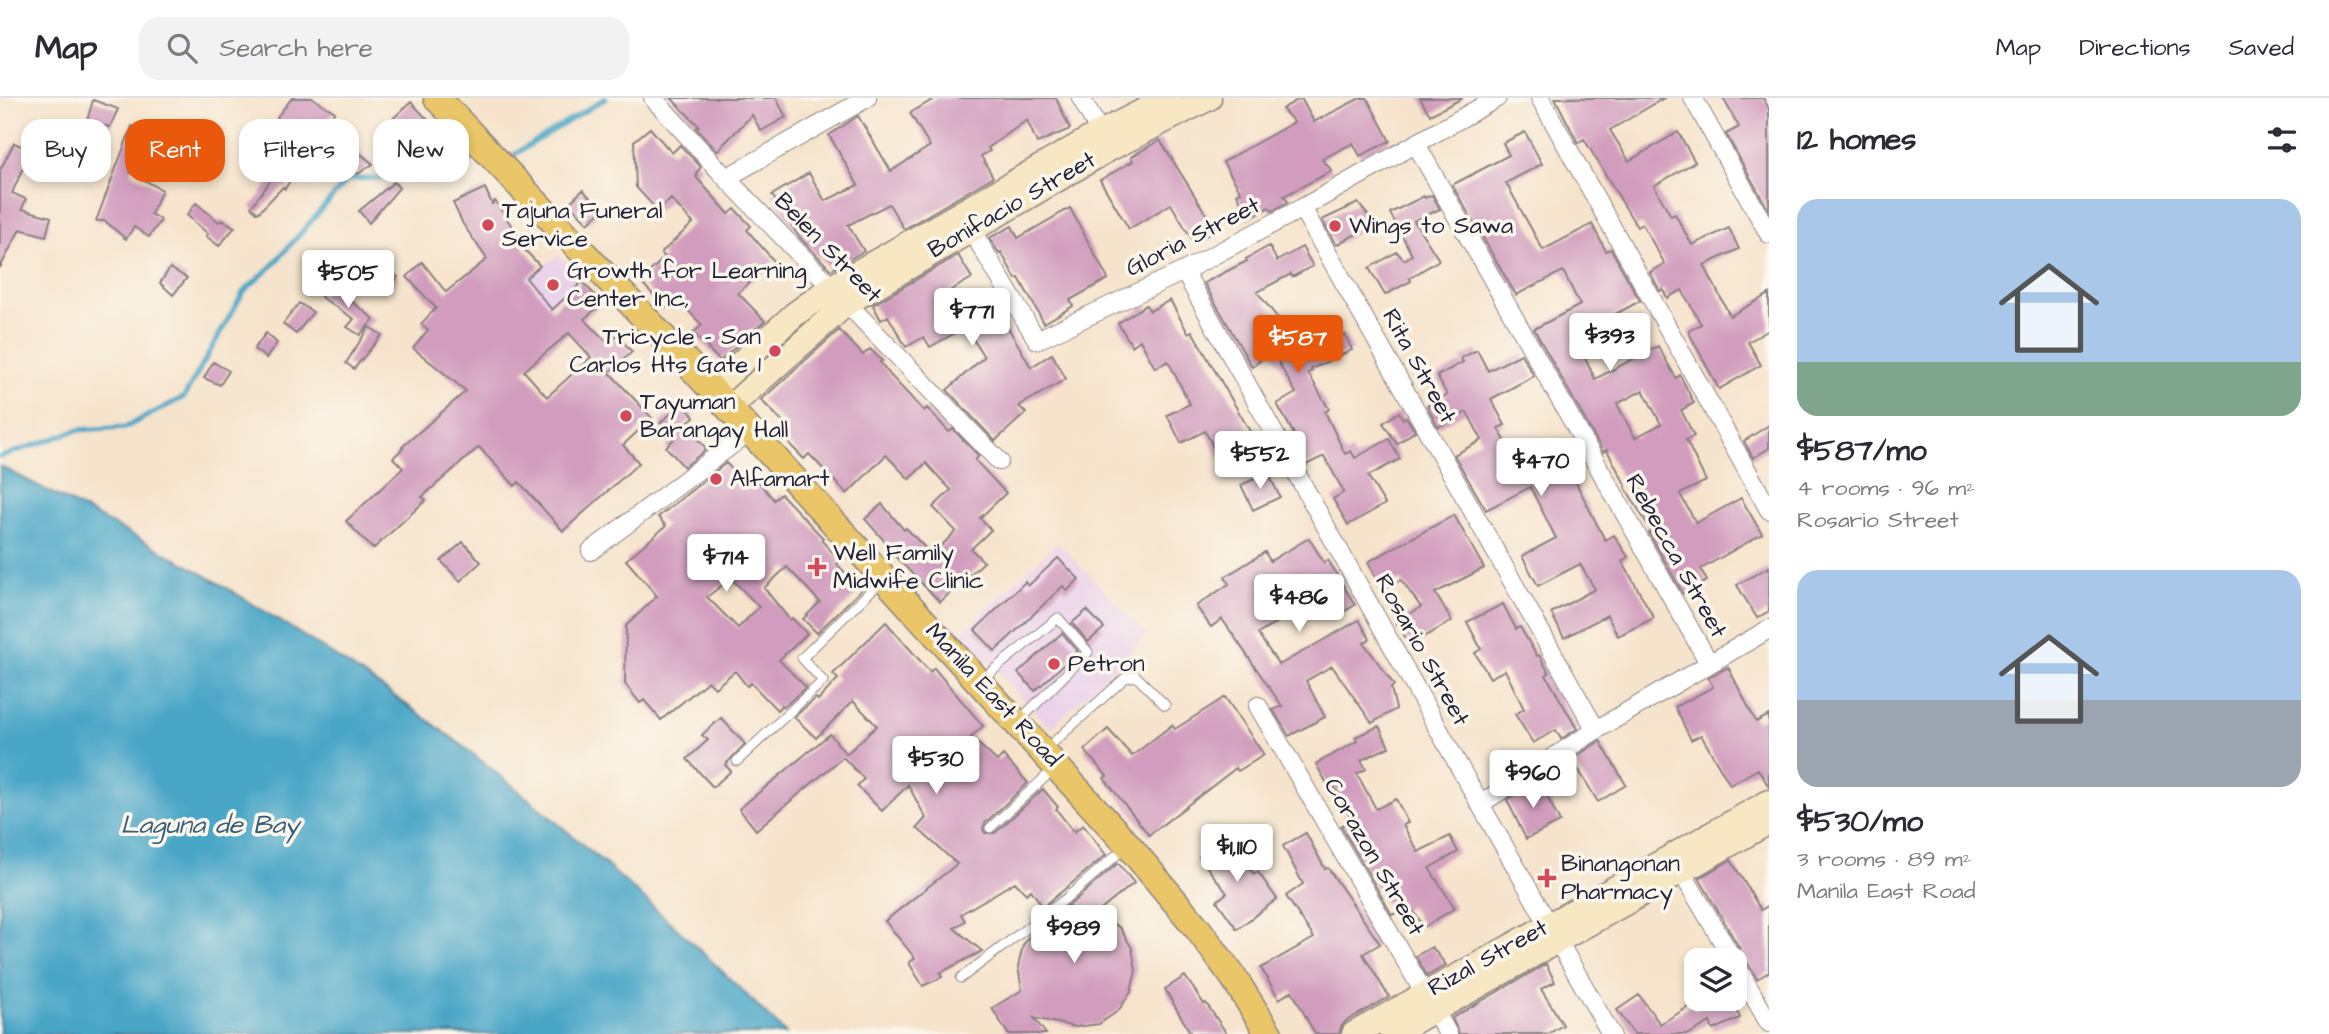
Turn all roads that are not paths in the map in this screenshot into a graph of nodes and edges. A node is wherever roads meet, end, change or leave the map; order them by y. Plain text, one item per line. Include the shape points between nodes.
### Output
1 (437, 98) edge
2 (653, 98) edge
3 (867, 98) edge
4 (1081, 98) edge
5 (1169, 98) edge
6 (1209, 98) edge
7 (1497, 98) edge
8 (1540, 98) edge
9 (1693, 98) edge
10 (1105, 141) junction
11 (1416, 144) junction
12 (726, 178) junction
13 (1302, 208) junction
14 (966, 220) junction
15 (1769, 234) edge
16 (1184, 271) junction
17 (840, 295) junction
18 (721, 399) junction
19 (750, 431) junction
20 (999, 461) dead end
21 (1769, 510) edge
22 (591, 551) dead end
23 (884, 578) junction
24 (1769, 629) edge
25 (1709, 663) junction
26 (980, 681) junction
27 (1165, 705) dead end
28 (1258, 706) dead end
29 (1018, 722) junction
30 (1596, 730) junction
31 (1051, 758) junction
32 (737, 761) dead end
33 (1769, 802) edge
34 (1480, 804) junction
35 (1769, 822) edge
36 (990, 828) dead end
37 (1128, 845) junction
38 (1677, 864) junction
39 (1554, 933) junction
40 (1726, 948) edge
41 (1747, 976) edge
42 (961, 978) dead end
43 (1762, 994) edge
44 (1430, 1002) junction
45 (1769, 1023) edge
46 (1269, 1034) edge
47 (1354, 1034) edge
48 (1392, 1034) edge
49 (1448, 1034) edge
50 (1611, 1034) edge

1 - 18 main road, Manila East Road
2 - 12 street, Belen Street
3 - 12 street
4 - 10 street
5 - 10 street, Bonifacio Street
6 - 10 street, Bonifacio Street
7 - 11 street, Gloria Street
8 - 21 street
9 - 15 street
10 - 14 street, Bonifacio Street
11 - 13 street, Gloria Street
11 - 25 street, Rebecca Street
12 - 17 street, Belen Street
13 - 16 street, Gloria Street
13 - 30 street, Rita Street
14 - 16 street, Gloria Street via 1037,340
14 - 17 street, Bonifacio Street
16 - 34 street, Rosario Street
17 - 18 street, Bonifacio Street
17 - 20 street, Belen Street
18 - 19 main road, Manila East Road
19 - 22 street
19 - 23 main road, Manila East Road
23 - 26 main road, Manila East Road
23 - 32 lane via 802,658 823,681
24 - 25 street
25 - 30 street
26 - 29 main road, Manila East Road
26 - 29 lane via 1058,618 1088,652
27 - 31 lane via 1136,676 1125,678
28 - 44 street, Corazon Street
29 - 31 main road, Manila East Road
30 - 34 street
31 - 36 lane
31 - 37 main road, Manila East Road
33 - 38 street, Rizal Street
34 - 39 street, Rosario Street
35 - 38 street, Rizal Street
37 - 42 lane
37 - 46 main road, Manila East Road via 1198,929
38 - 39 street, Rizal Street
38 - 40 street
39 - 44 street, Rizal Street
39 - 50 street, Rosario Street
41 - 43 street
43 - 45 street
44 - 47 street, Rizal Street
44 - 48 street, Rizal Street
44 - 49 street, Corazon Street

